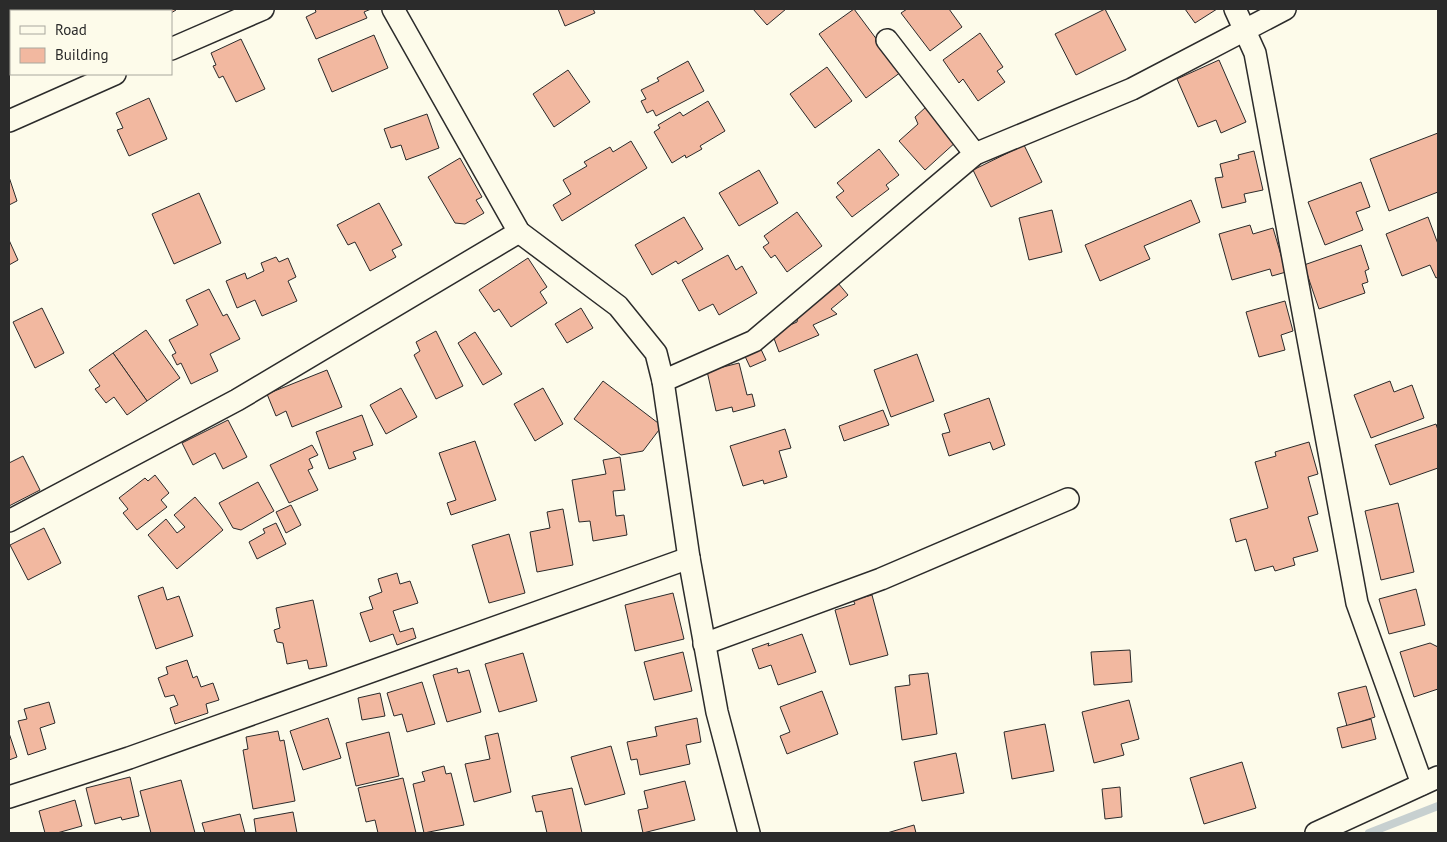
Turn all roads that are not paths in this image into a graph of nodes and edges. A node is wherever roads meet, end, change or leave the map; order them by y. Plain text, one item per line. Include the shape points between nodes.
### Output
1 (263, 9) edge
2 (394, 9) edge
3 (1236, 9) edge
4 (1285, 9) edge
5 (1245, 30) junction
6 (887, 40) dead end
7 (172, 49) edge
8 (114, 75) edge
9 (9, 121) edge
10 (975, 154) junction
11 (519, 232) junction
12 (663, 381) junction
13 (1068, 499) dead end
14 (9, 521) edge
15 (688, 558) junction
16 (704, 644) junction
17 (1430, 781) edge
18 (9, 797) edge
19 (749, 833) edge
20 (1316, 833) edge

1 - 7 street
2 - 11 street
3 - 5 street
4 - 5 street
5 - 10 street via 1132,89
5 - 17 street via 1255,53 1357,603
6 - 10 street
8 - 9 street
10 - 12 street via 754,341
11 - 12 street via 618,306 656,353
11 - 14 street via 237,400
12 - 15 street
13 - 16 street via 881,579
15 - 16 street
15 - 18 street via 130,758
16 - 19 street via 717,712
17 - 20 street

